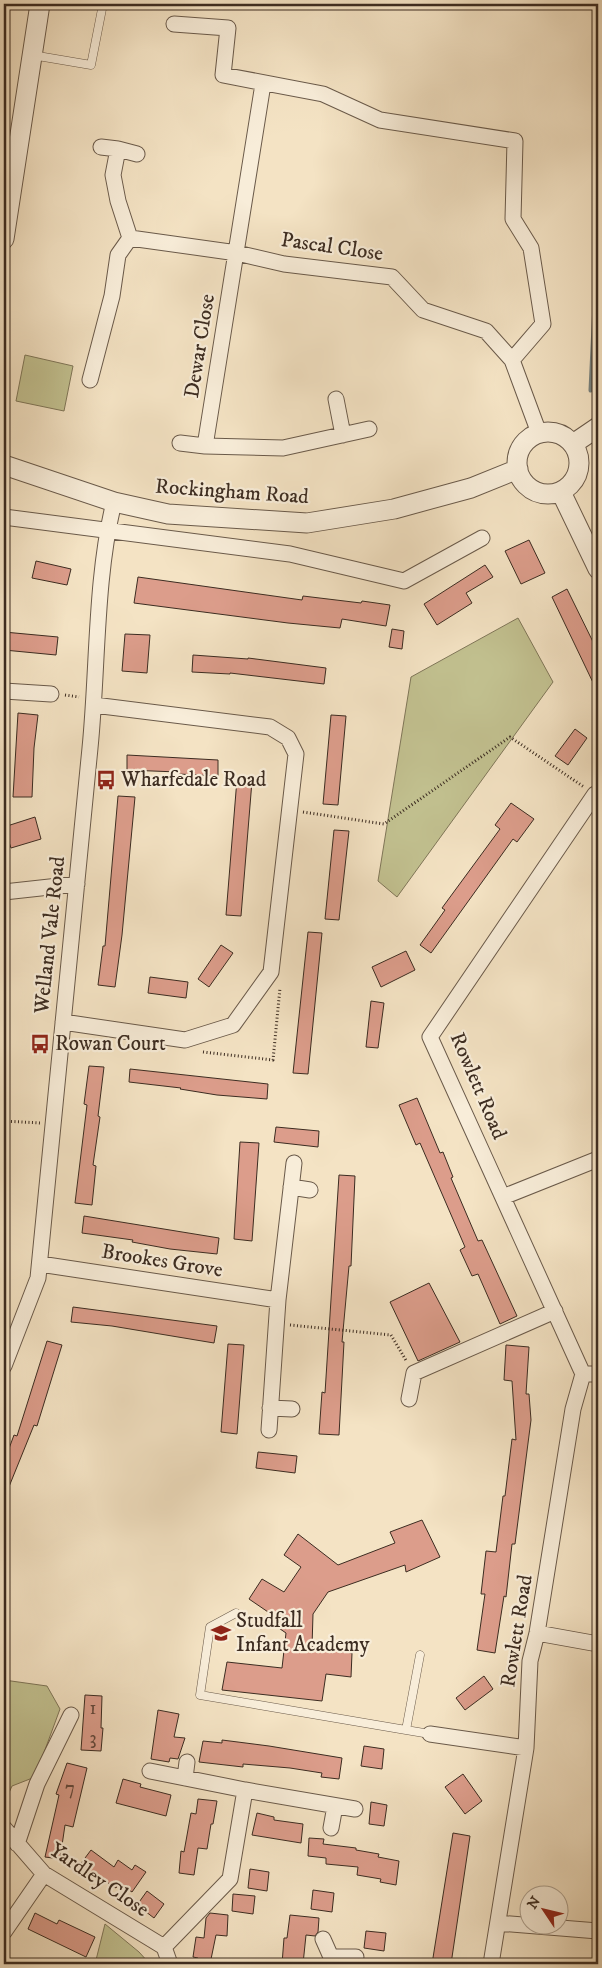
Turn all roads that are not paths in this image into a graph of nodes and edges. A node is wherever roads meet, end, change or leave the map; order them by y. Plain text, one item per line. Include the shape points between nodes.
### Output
1 (40, 4) edge
2 (103, 4) edge
3 (174, 24) dead end
4 (32, 55) junction
5 (263, 84) junction
6 (101, 147) dead end
7 (118, 149) junction
8 (137, 154) dead end
9 (130, 238) junction
10 (4, 240) edge
11 (237, 253) junction
12 (512, 360) junction
13 (90, 380) dead end
14 (336, 399) dead end
15 (598, 427) edge
16 (369, 429) dead end
17 (539, 433) junction
18 (343, 435) junction
19 (180, 444) dead end
20 (573, 444) junction
21 (205, 446) junction
22 (4, 465) edge
23 (518, 470) junction
24 (561, 492) junction
25 (114, 502) junction
26 (4, 517) edge
27 (106, 532) junction
28 (482, 538) dead end
29 (598, 569) edge
30 (4, 691) edge
31 (51, 694) road end
32 (94, 701) junction
33 (597, 794) edge
34 (77, 884) junction
35 (4, 892) edge
36 (63, 1022) junction
37 (598, 1159) edge
38 (294, 1163) dead end
39 (291, 1187) junction
40 (310, 1190) dead end
41 (503, 1197) junction
42 (40, 1264) junction
43 (278, 1300) junction
44 (555, 1311) junction
45 (4, 1366) edge
46 (591, 1374) edge
47 (409, 1399) dead end
48 (270, 1408) junction
49 (292, 1410) dead end
50 (268, 1430) dead end
51 (236, 1612) dead end
52 (537, 1633) junction
53 (598, 1644) edge
54 (420, 1655) dead end
55 (71, 1714) dead end
56 (406, 1730) junction
57 (430, 1734) joint
58 (526, 1748) junction
59 (187, 1762) dead end
60 (150, 1771) dead end
61 (185, 1778) junction
62 (245, 1790) junction
63 (335, 1806) junction
64 (355, 1810) dead end
65 (4, 1828) edge
66 (331, 1828) dead end
67 (17, 1844) junction
68 (44, 1874) junction
69 (498, 1923) junction
70 (598, 1931) edge
71 (4, 1932) edge
72 (323, 1939) dead end
73 (164, 1947) junction
74 (356, 1957) dead end
75 (330, 1960) edge
76 (170, 1964) edge
77 (491, 1964) edge

1 - 4 street
2 - 4 lane via 91,65
3 - 5 street via 228,28 223,75
4 - 10 street
5 - 11 street, Dewar Close
5 - 12 street via 323,94 380,120 515,141 513,219 531,248 543,324
6 - 7 street
7 - 8 street
7 - 9 street via 113,175
9 - 11 street, Pascal Close
9 - 13 street via 118,255 112,296
11 - 12 street, Pascal Close via 284,264 392,277 423,310 486,331
11 - 21 street, Dewar Close
12 - 17 street, Pascal Close
14 - 18 street
15 - 20 street
16 - 18 street
17 - 20 street via 561,434
17 - 23 street via 521,448
18 - 21 street via 283,448
19 - 21 street
20 - 24 street via 580,464 572,484
22 - 25 street, Rockingham Road
23 - 24 street via 522,481 530,488 545,494
23 - 25 street, Rockingham Road via 471,488 394,508 307,523 168,514
24 - 29 street
25 - 27 street, Welland Vale Road
26 - 27 street
27 - 28 street via 290,554 404,581
27 - 32 street, Welland Vale Road
30 - 31 street
32 - 34 street, Welland Vale Road
32 - 36 street via 270,727 288,738 296,754 272,972 233,1025 185,1040
33 - 41 street, Rowlett Road via 430,1037
34 - 35 street
34 - 36 street, Welland Vale Road
36 - 42 street, Welland Vale Road
37 - 41 street
38 - 39 street
39 - 40 street
39 - 43 street
41 - 44 street, Rowlett Road
42 - 43 street, Brookes Grove
42 - 45 street, Welland Vale Road via 38,1278
43 - 48 street
44 - 46 street, Rowlett Road
44 - 47 street via 414,1373
46 - 52 street, Rowlett Road via 573,1409
48 - 49 street
48 - 50 street
51 - 56 lane via 210,1627 200,1695
52 - 53 street
52 - 58 street, Rowlett Road via 530,1661
54 - 56 lane
55 - 67 street via 38,1784
56 - 57 lane
57 - 58 street
58 - 69 street, Rowlett Road
59 - 61 street
60 - 61 street
61 - 62 street
62 - 63 street
62 - 73 street via 230,1879
63 - 64 street
63 - 66 street
65 - 67 street, Yardley Close
67 - 68 street, Yardley Close
68 - 71 street
68 - 73 street, Yardley Close
69 - 70 street
69 - 77 street, Rowlett Road
72 - 75 street
73 - 76 street
74 - 75 street

